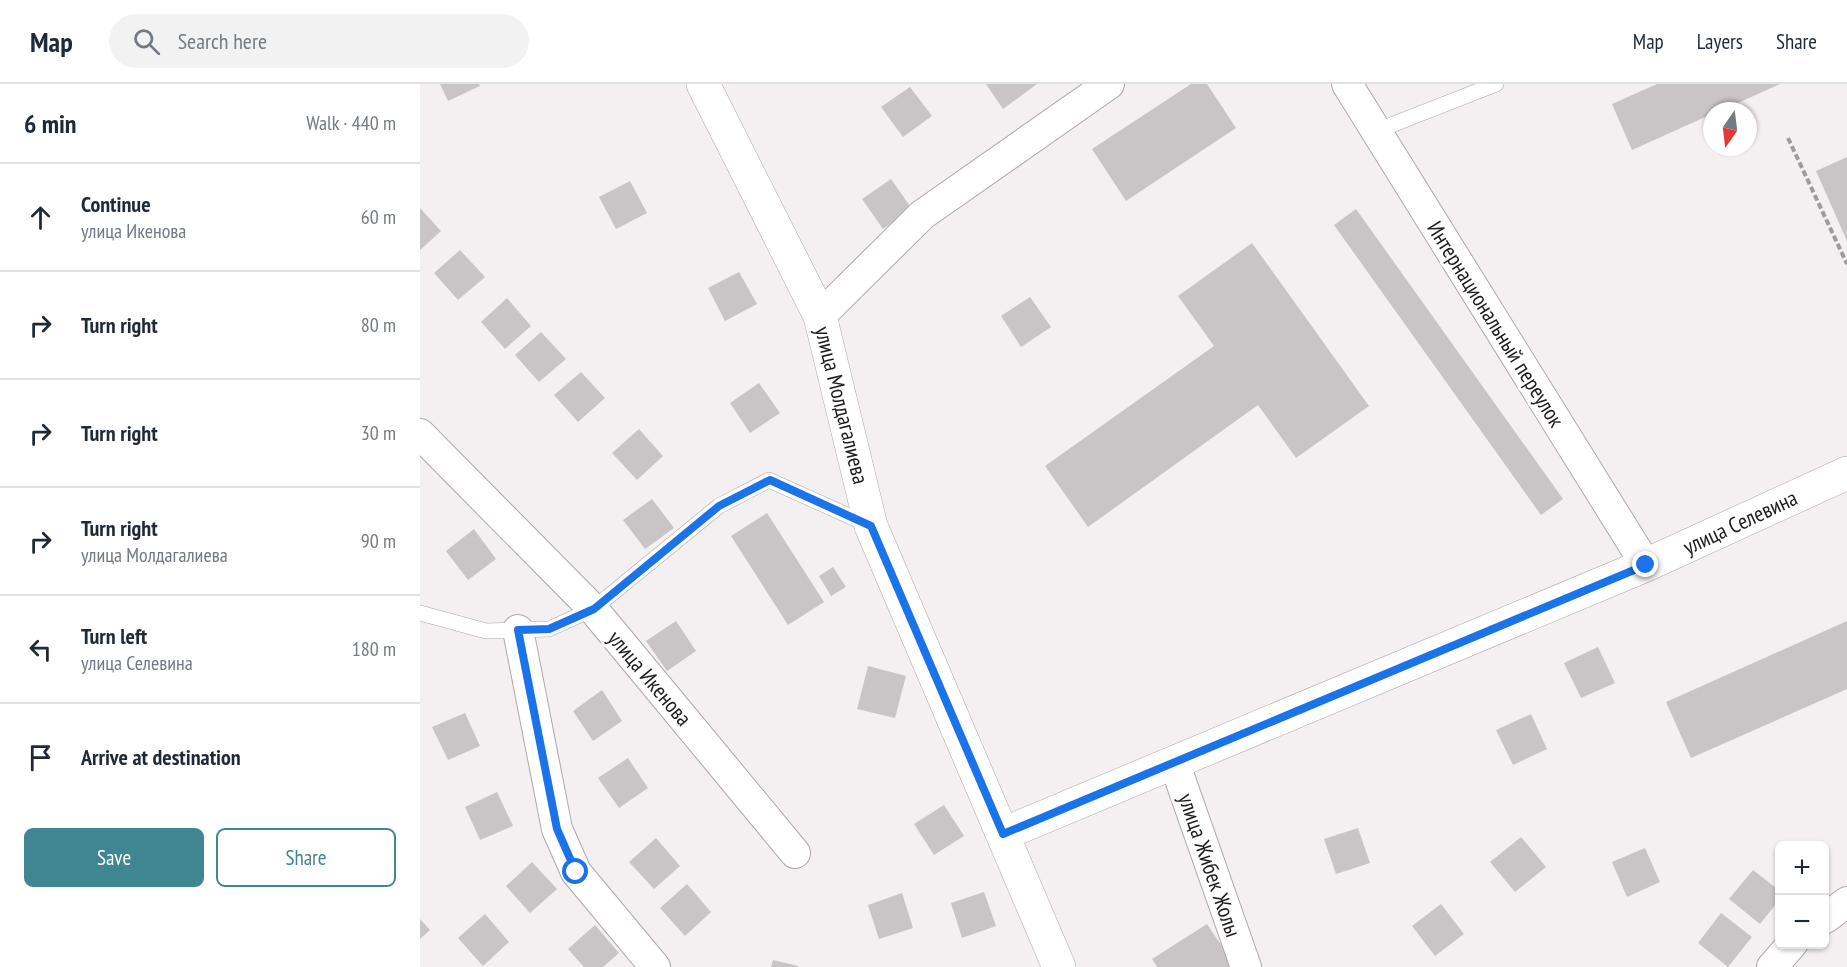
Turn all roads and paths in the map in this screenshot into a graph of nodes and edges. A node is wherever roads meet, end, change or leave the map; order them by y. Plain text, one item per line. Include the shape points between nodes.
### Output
1 (703, 84) edge
2 (1109, 84) edge
3 (1347, 84) edge
4 (1496, 84) edge
5 (1376, 131) junction
6 (1788, 138) dead end
7 (1847, 264) edge
8 (820, 316) junction
9 (420, 434) edge
10 (1847, 473) edge
11 (871, 526) junction
12 (1646, 565) junction
13 (594, 609) junction
14 (420, 613) edge
15 (518, 630) junction
16 (1174, 762) junction
17 (1003, 834) junction
18 (795, 853) dead end
19 (1847, 902) edge
20 (1829, 915) edge
21 (1788, 949) edge
22 (655, 967) edge
23 (1059, 967) edge
24 (1246, 967) edge
25 (1772, 967) edge

1 - 8 street, улица Молдагалиева
2 - 8 street via 922,215
3 - 5 street, Интернациональный переулок
4 - 5 lane
5 - 12 street, Интернациональный переулок
6 - 7 path
8 - 11 street, улица Молдагалиева
9 - 13 street, улица Икенова
10 - 12 street, улица Селевина
11 - 13 lane via 770,480 719,506
11 - 17 street, улица Молдагалиева
12 - 16 street, улица Селевина
13 - 15 lane via 549,629
13 - 18 street, улица Икенова
14 - 15 lane via 486,631
15 - 22 street via 557,829 576,872
16 - 17 street, улица Селевина
16 - 24 street, улица Жибек Жолы
17 - 23 street, улица Молдагалиева
19 - 20 street
21 - 25 street

